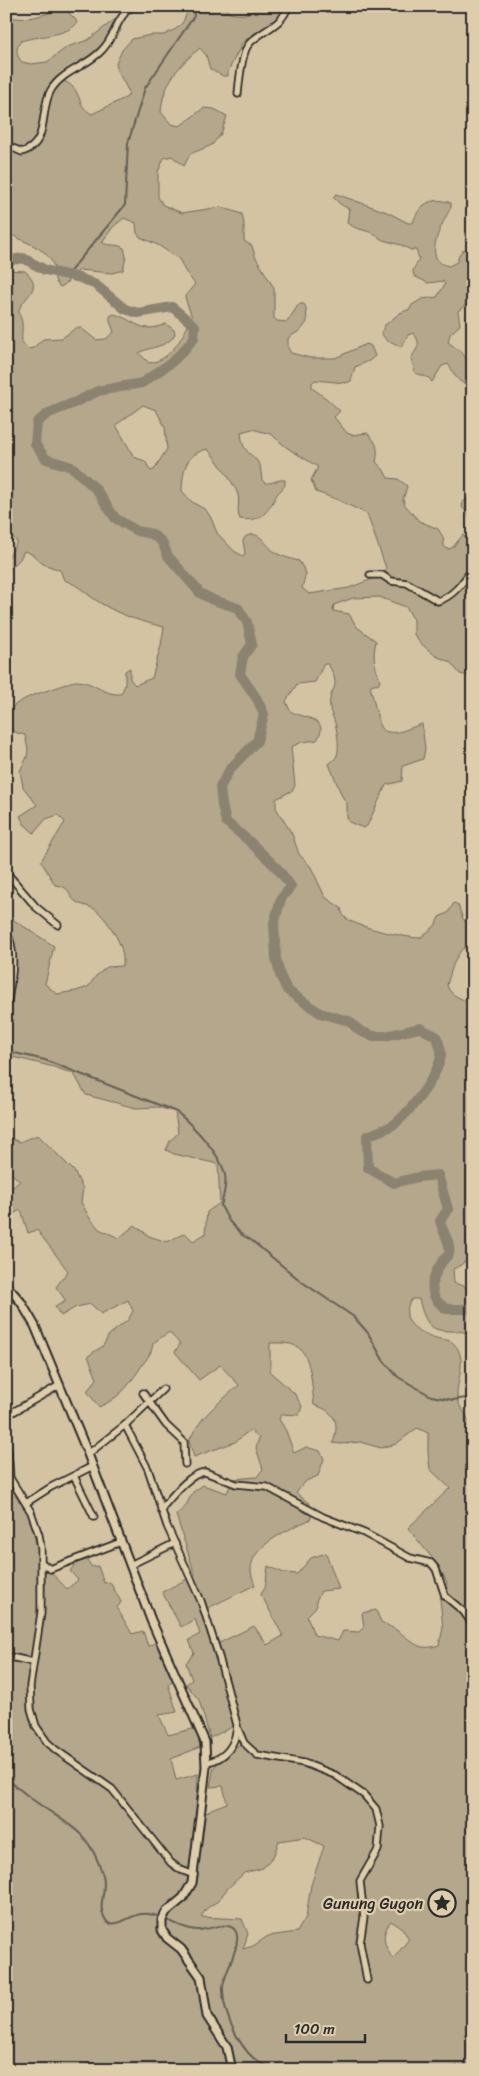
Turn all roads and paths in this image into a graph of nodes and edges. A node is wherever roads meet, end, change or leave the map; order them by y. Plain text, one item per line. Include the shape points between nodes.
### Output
1 (132, 6) edge
2 (288, 6) edge
3 (238, 94) dead end
4 (6, 145) edge
5 (473, 568) edge
6 (370, 575) dead end
7 (6, 872) edge
8 (58, 925) dead end
9 (6, 930) edge
10 (6, 1011) edge
11 (6, 1285) edge
12 (60, 1385) junction
13 (163, 1389) dead end
14 (143, 1393) dead end
15 (150, 1403) junction
16 (6, 1416) edge
17 (6, 1422) edge
18 (125, 1425) junction
19 (88, 1454) junction
20 (185, 1464) dead end
21 (93, 1466) junction
22 (74, 1476) junction
23 (26, 1504) junction
24 (161, 1508) junction
25 (94, 1517) dead end
26 (120, 1542) junction
27 (175, 1543) junction
28 (42, 1563) junction
29 (130, 1565) junction
30 (473, 1629) edge
31 (6, 1656) edge
32 (33, 1662) junction
33 (236, 1725) junction
34 (207, 1762) junction
35 (194, 1875) junction
36 (367, 1980) dead end
37 (232, 2070) edge

1 - 4 street via 117,21 103,50 51,88 36,144 22,152
2 - 3 street via 280,20 248,44
5 - 6 street via 464,583 438,601 407,583 391,581 382,575
7 - 8 street via 36,907
9 - 10 street via 13,950
11 - 12 street via 28,1313
12 - 16 street
12 - 19 street
13 - 15 street
14 - 15 street
15 - 18 street
15 - 20 street via 166,1426 185,1443
17 - 23 street via 10,1478
18 - 19 street
18 - 24 street via 148,1469
19 - 21 street
21 - 22 street
21 - 26 street
22 - 23 street
22 - 25 street
23 - 28 street via 39,1535
24 - 27 street
24 - 30 street via 190,1480 206,1472 236,1484 267,1488 410,1558 431,1563 445,1596 464,1612
26 - 28 street via 50,1569
26 - 29 street
27 - 29 street
27 - 33 street via 213,1638
28 - 32 street via 41,1614
29 - 34 street via 206,1742
31 - 32 street
32 - 35 street via 32,1710 36,1726 47,1742 112,1788 171,1863
33 - 34 street via 233,1745 221,1757
33 - 36 street via 244,1743 257,1754 304,1763 328,1772 364,1795 376,1809 380,1826 378,1850 360,1881 364,1918 360,1943
34 - 35 street
35 - 37 street via 187,1893 167,1910 162,1930 201,1977 207,2016 227,2047

